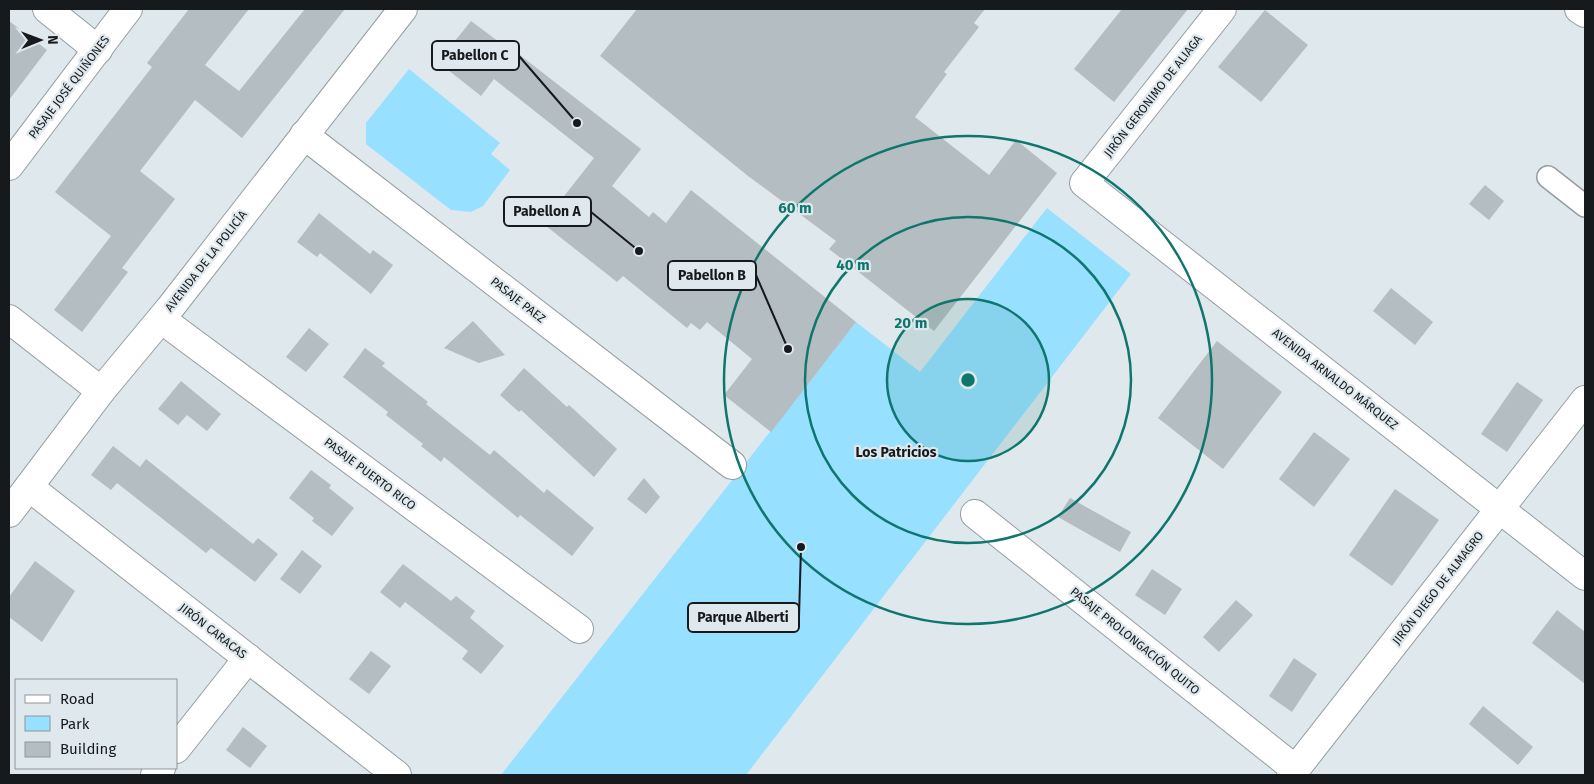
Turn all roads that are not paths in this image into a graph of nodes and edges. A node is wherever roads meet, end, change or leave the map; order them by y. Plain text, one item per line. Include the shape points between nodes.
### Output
1 (47, 9) edge
2 (128, 9) edge
3 (403, 9) edge
4 (1222, 9) edge
5 (1579, 9) edge
6 (1585, 13) edge
7 (98, 50) junction
8 (304, 134) junction
9 (9, 166) edge
10 (1548, 178) dead end
11 (1084, 183) joint
12 (1585, 206) edge
13 (9, 319) edge
14 (161, 319) junction
15 (101, 391) junction
16 (1585, 400) edge
17 (732, 465) dead end
18 (29, 487) junction
19 (1500, 509) junction
20 (9, 513) edge
21 (975, 514) dead end
22 (1585, 576) edge
23 (579, 629) dead end
24 (248, 658) junction
25 (178, 746) edge
26 (1293, 772) edge
27 (397, 775) edge

1 - 7 street
2 - 7 street, PASAJE JOSÉ QUIÑONES
3 - 8 street, AVENIDA DE LA POLICÍA
4 - 11 street, JIRÓN GERONIMO DE ALIAGA
5 - 6 street
7 - 9 street, PASAJE JOSÉ QUIÑONES
8 - 14 street, AVENIDA DE LA POLICÍA
8 - 17 street, PASAJE PAEZ
10 - 12 street
11 - 19 street, AVENIDA ARNALDO MÁRQUEZ
13 - 15 street
14 - 15 street, AVENIDA DE LA POLICÍA
14 - 23 street, PASAJE PUERTO RICO
15 - 18 street, AVENIDA DE LA POLICÍA
16 - 19 street, JIRÓN DIEGO DE ALMAGRO
18 - 20 street, AVENIDA DE LA POLICÍA
18 - 24 street, JIRÓN CARACAS
19 - 22 street, AVENIDA ARNALDO MÁRQUEZ
19 - 26 street, JIRÓN DIEGO DE ALMAGRO
21 - 26 street, PASAJE PROLONGACIÓN QUITO
24 - 25 street
24 - 27 street, JIRÓN CARACAS

